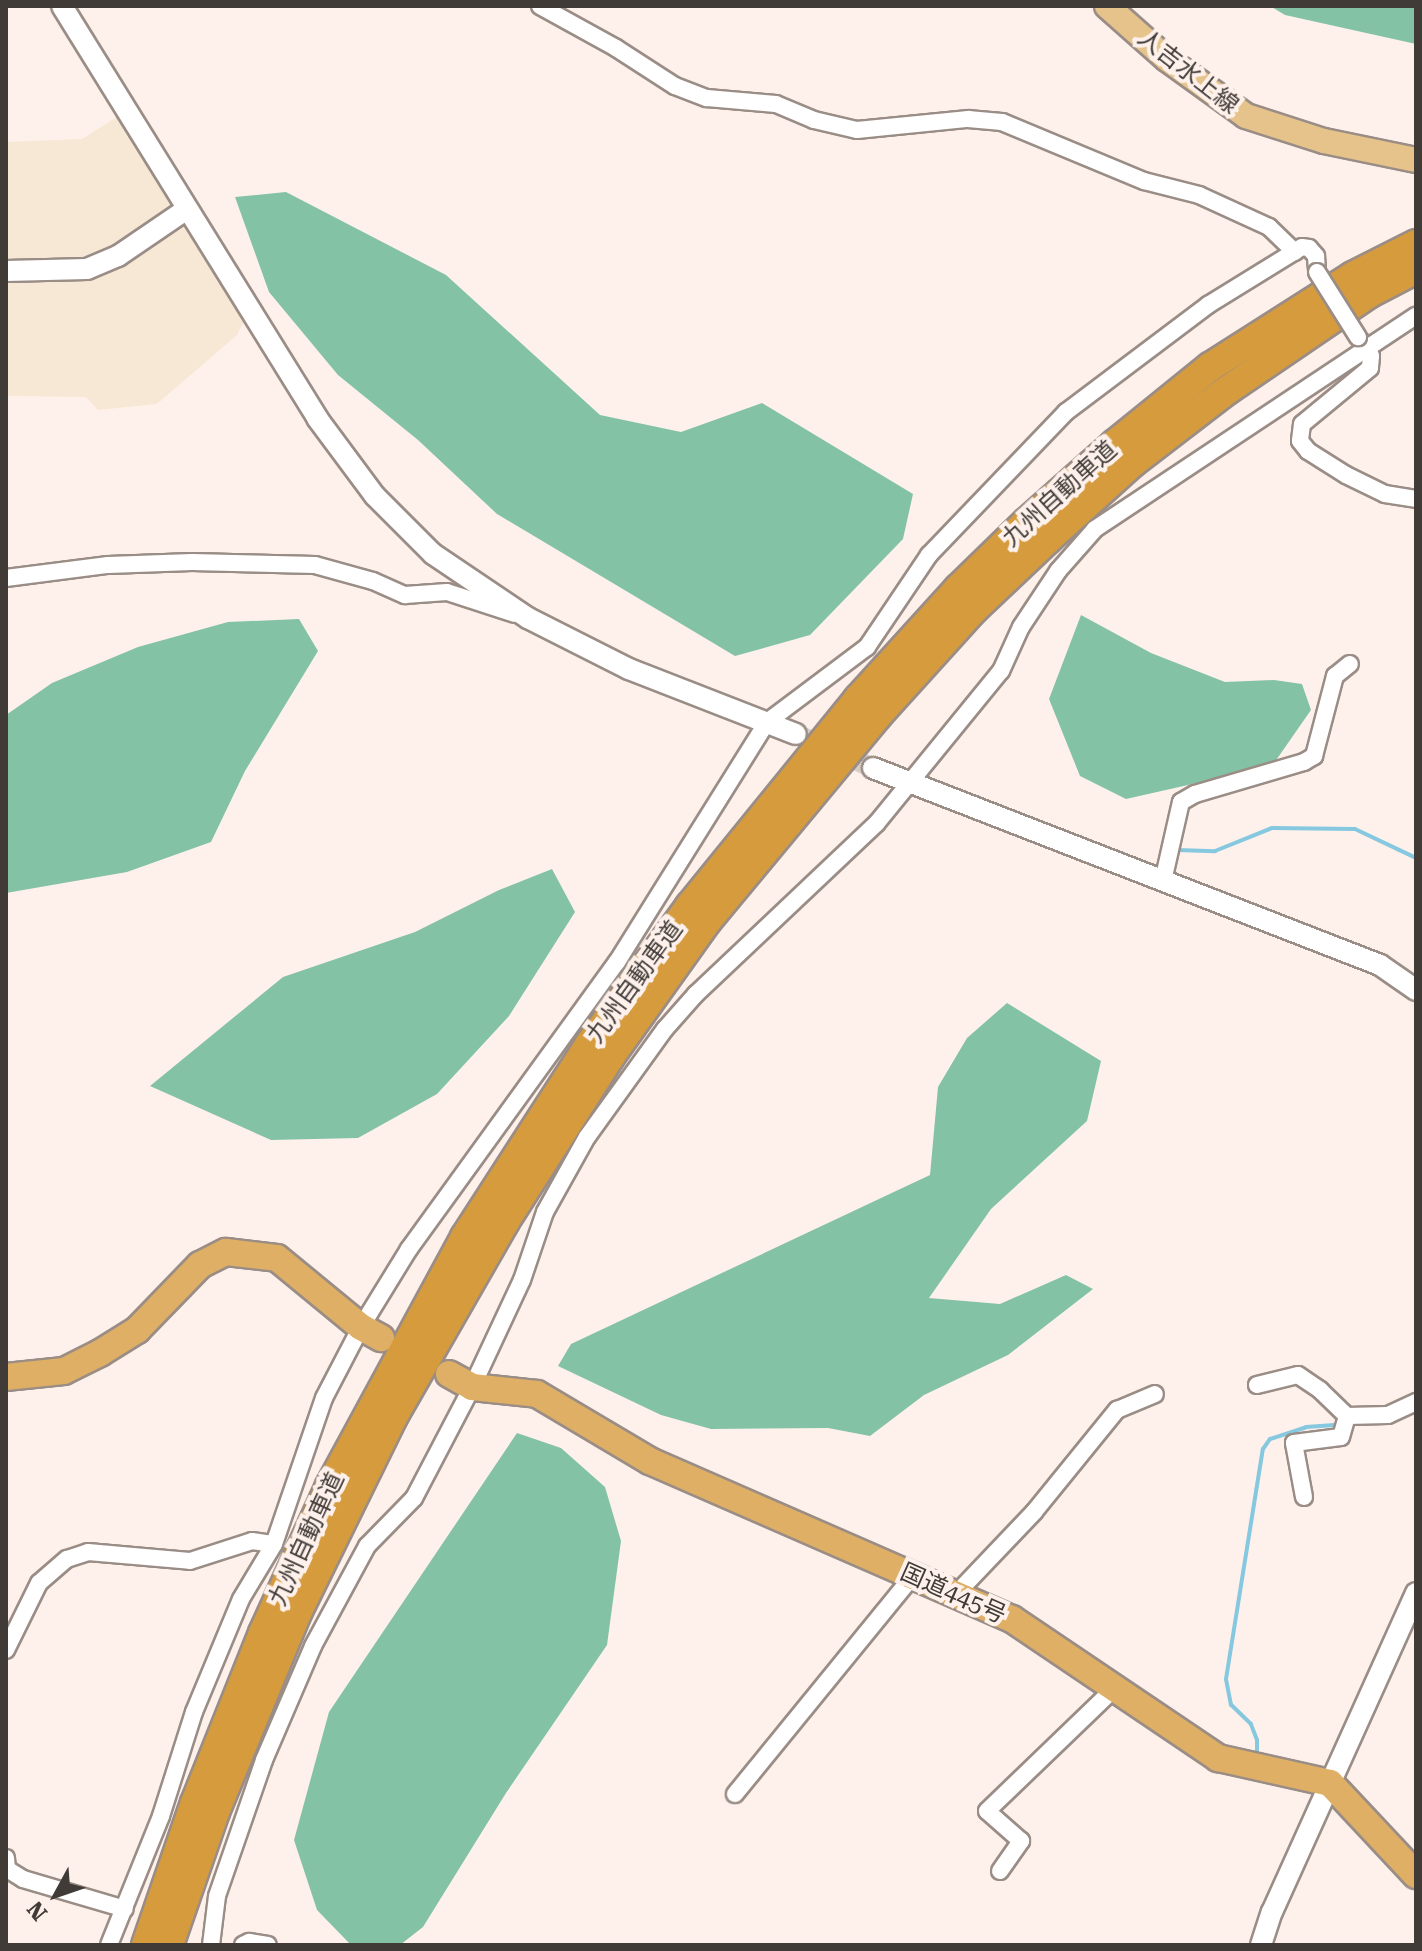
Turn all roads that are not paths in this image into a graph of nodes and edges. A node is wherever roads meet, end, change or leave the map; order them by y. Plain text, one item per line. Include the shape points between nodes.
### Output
1 (62, 6) edge
2 (540, 6) edge
3 (1107, 6) edge
4 (1416, 160) edge
5 (187, 209) junction
6 (1416, 244) edge
7 (1295, 252) junction
8 (1416, 269) edge
9 (6, 271) edge
10 (1416, 316) edge
11 (1363, 342) junction
12 (1416, 499) edge
13 (6, 578) edge
14 (528, 618) junction
15 (1350, 664) dead end
16 (767, 722) junction
17 (796, 734) tunnel mouth
18 (873, 768) tunnel mouth
19 (908, 784) junction
20 (1163, 881) junction
21 (1416, 990) edge
22 (371, 1332) junction
23 (449, 1374) dead end
24 (6, 1377) edge
25 (1257, 1385) dead end
26 (472, 1387) junction
27 (1155, 1394) dead end
28 (1416, 1402) edge
29 (1347, 1416) junction
30 (1304, 1497) dead end
31 (274, 1544) junction
32 (913, 1576) junction
33 (1416, 1593) edge
34 (956, 1594) junction
35 (6, 1650) edge
36 (1116, 1687) junction
37 (1330, 1783) junction
38 (735, 1794) dead end
39 (6, 1858) edge
40 (1000, 1871) dead end
41 (1416, 1875) edge
42 (125, 1909) junction
43 (124, 1941) edge
44 (169, 1945) edge
45 (211, 1945) edge
46 (243, 1945) edge
47 (268, 1945) edge
48 (1261, 1945) edge

1 - 5 street
2 - 7 street via 675,86 707,98 776,104 857,130 968,119 1002,122 1144,181 1199,195 1269,227
3 - 4 main road, 人吉水上線 via 1167,59 1246,116 1324,141
5 - 9 street via 118,256 87,269
5 - 14 street via 317,418 375,496 433,554
6 - 43 highway, 九州自動車道 via 1353,276 1210,367 1027,522 858,699 690,906 589,1045 465,1237 330,1486 200,1789
7 - 11 street, bridge via 1305,246 1316,256 1317,272
7 - 16 street via 1208,305 1066,412 929,555 867,647
8 - 44 highway, 九州自動車道 via 1368,294 1226,391 1132,463 1048,539 973,610 878,715 707,921 610,1057 504,1223 393,1417 297,1613 215,1812
10 - 11 street
11 - 12 street via 1373,361 1370,368 1302,424 1300,441 1308,451 1385,494
11 - 19 street via 1095,529 1043,593 1001,671
13 - 14 street via 122,564 315,565 405,595 447,592
14 - 16 street via 629,669
15 - 20 street via 1335,676 1314,756 1181,802
16 - 17 street
16 - 22 street via 617,962 409,1249
18 - 19 street
19 - 20 street
19 - 26 street via 876,824 665,1029 587,1137 545,1212 522,1280
20 - 21 street via 1380,965
22 - 24 highway via 277,1258 226,1252 200,1265 137,1330 100,1353 64,1371
22 - 31 street via 324,1398
23 - 26 highway, 国道445号
25 - 29 street via 1298,1375
26 - 32 highway, 国道445号 via 537,1394 650,1461
26 - 45 street via 414,1498 367,1546 313,1646 264,1760 217,1896
27 - 34 street via 1117,1410 1034,1512
28 - 29 street via 1388,1415
29 - 30 street via 1341,1437 1294,1443
31 - 35 street via 252,1541 190,1561 104,1552 67,1559 39,1583
31 - 42 street via 241,1599 194,1712
32 - 34 highway, 国道445号
32 - 38 street
33 - 37 street
34 - 36 highway, 国道445号 via 1012,1619
36 - 37 highway, 国道445号 via 1218,1758
36 - 40 street via 987,1811 1021,1841
37 - 41 highway
37 - 48 street
39 - 42 street via 7,1869 23,1879
42 - 43 street
46 - 47 street

